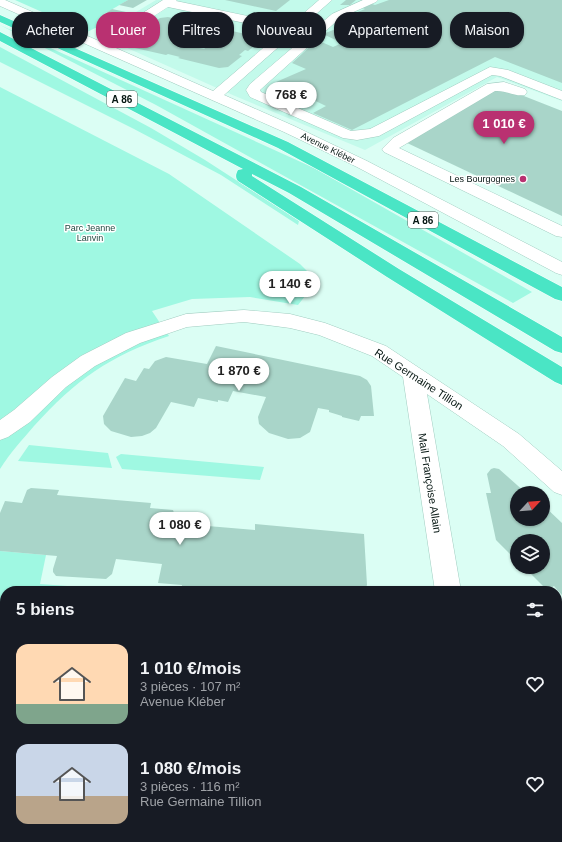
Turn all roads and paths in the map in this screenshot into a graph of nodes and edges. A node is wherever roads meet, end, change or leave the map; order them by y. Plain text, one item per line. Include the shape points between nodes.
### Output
1 (326, 0) edge
2 (372, 0) edge
3 (169, 1) edge
4 (0, 2) edge
5 (152, 12) edge
6 (312, 12) edge
7 (0, 18) edge
8 (242, 18) edge
9 (0, 36) edge
10 (96, 44) edge
11 (105, 48) edge
12 (269, 48) edge
13 (215, 96) junction
14 (562, 96) edge
15 (562, 108) edge
16 (389, 149) junction
17 (244, 162) junction
18 (362, 164) junction
19 (562, 232) edge
20 (562, 269) edge
21 (562, 295) edge
22 (562, 346) edge
23 (413, 375) junction
24 (562, 377) edge
25 (0, 431) edge
26 (562, 485) edge
27 (447, 586) edge

1 - 6 street
2 - 14 street via 336,16 255,87 255,94 352,136 374,133 490,71 503,73
3 - 5 street
3 - 8 street
4 - 10 street, Avenue Kléber
7 - 21 highway, A 86 via 283,145
9 - 17 highway, A 86
11 - 13 street, Avenue Kléber
12 - 13 street
13 - 18 street, Avenue Kléber
15 - 16 street via 510,88 495,86 398,141
16 - 18 street
16 - 19 street
17 - 22 highway, A 86
17 - 24 highway via 244,178
18 - 20 street, Avenue Kléber
23 - 25 street, Rue Germaine Tillion via 379,351 325,330 290,321 244,316 186,321 133,338 88,361
23 - 26 street, Rue Germaine Tillion via 511,440
23 - 27 street, Mail Françoise Allain

